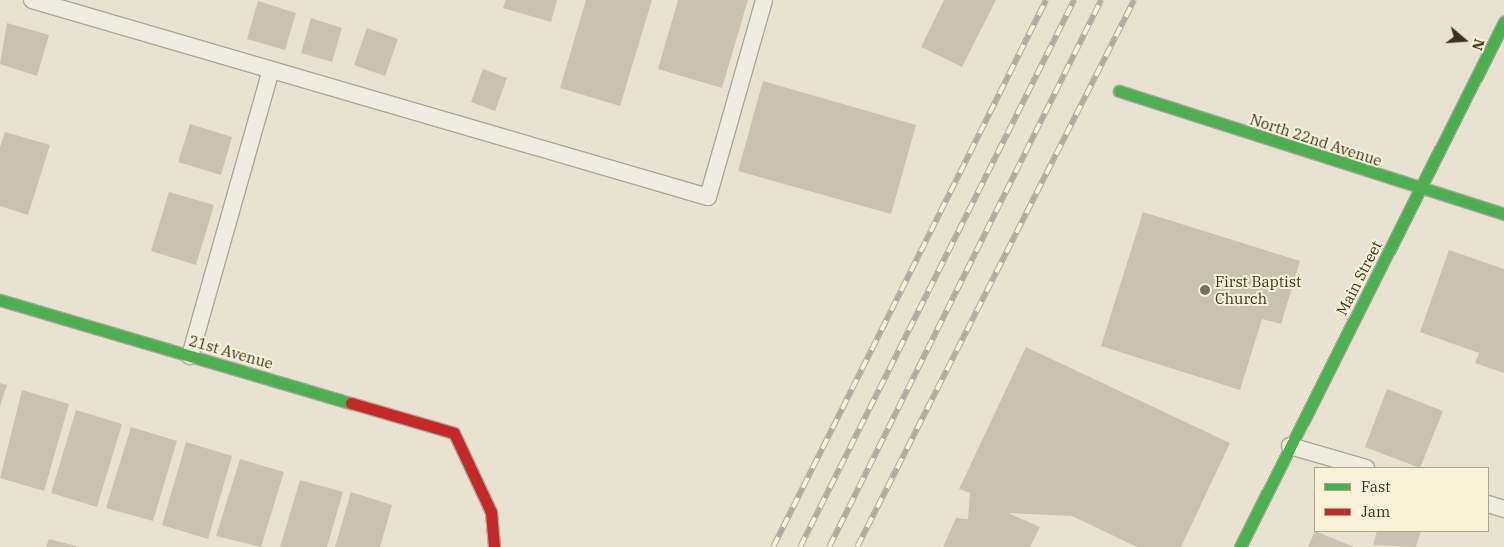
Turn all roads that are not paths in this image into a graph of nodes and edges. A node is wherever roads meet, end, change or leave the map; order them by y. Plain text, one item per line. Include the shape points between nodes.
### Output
1 (32, 0) edge
2 (764, 0) edge
3 (1504, 22) edge
4 (271, 70) junction
5 (1119, 91) dead end
6 (1420, 189) junction
7 (1504, 214) edge
8 (0, 300) edge
9 (190, 356) junction
10 (1290, 446) junction
11 (1363, 467) edge
12 (1489, 504) edge
13 (1504, 509) edge
14 (494, 547) edge
15 (1240, 547) edge

1 - 4 lane
2 - 4 lane via 708,197
3 - 6 street, Main Street
4 - 9 lane
5 - 6 street, North 22nd Avenue
6 - 7 street, North 22nd Avenue
6 - 10 street, Main Street
8 - 9 street, 21st Avenue
9 - 14 street, 21st Avenue via 454,433 491,512
10 - 11 lane
10 - 15 street, Main Street
12 - 13 lane

